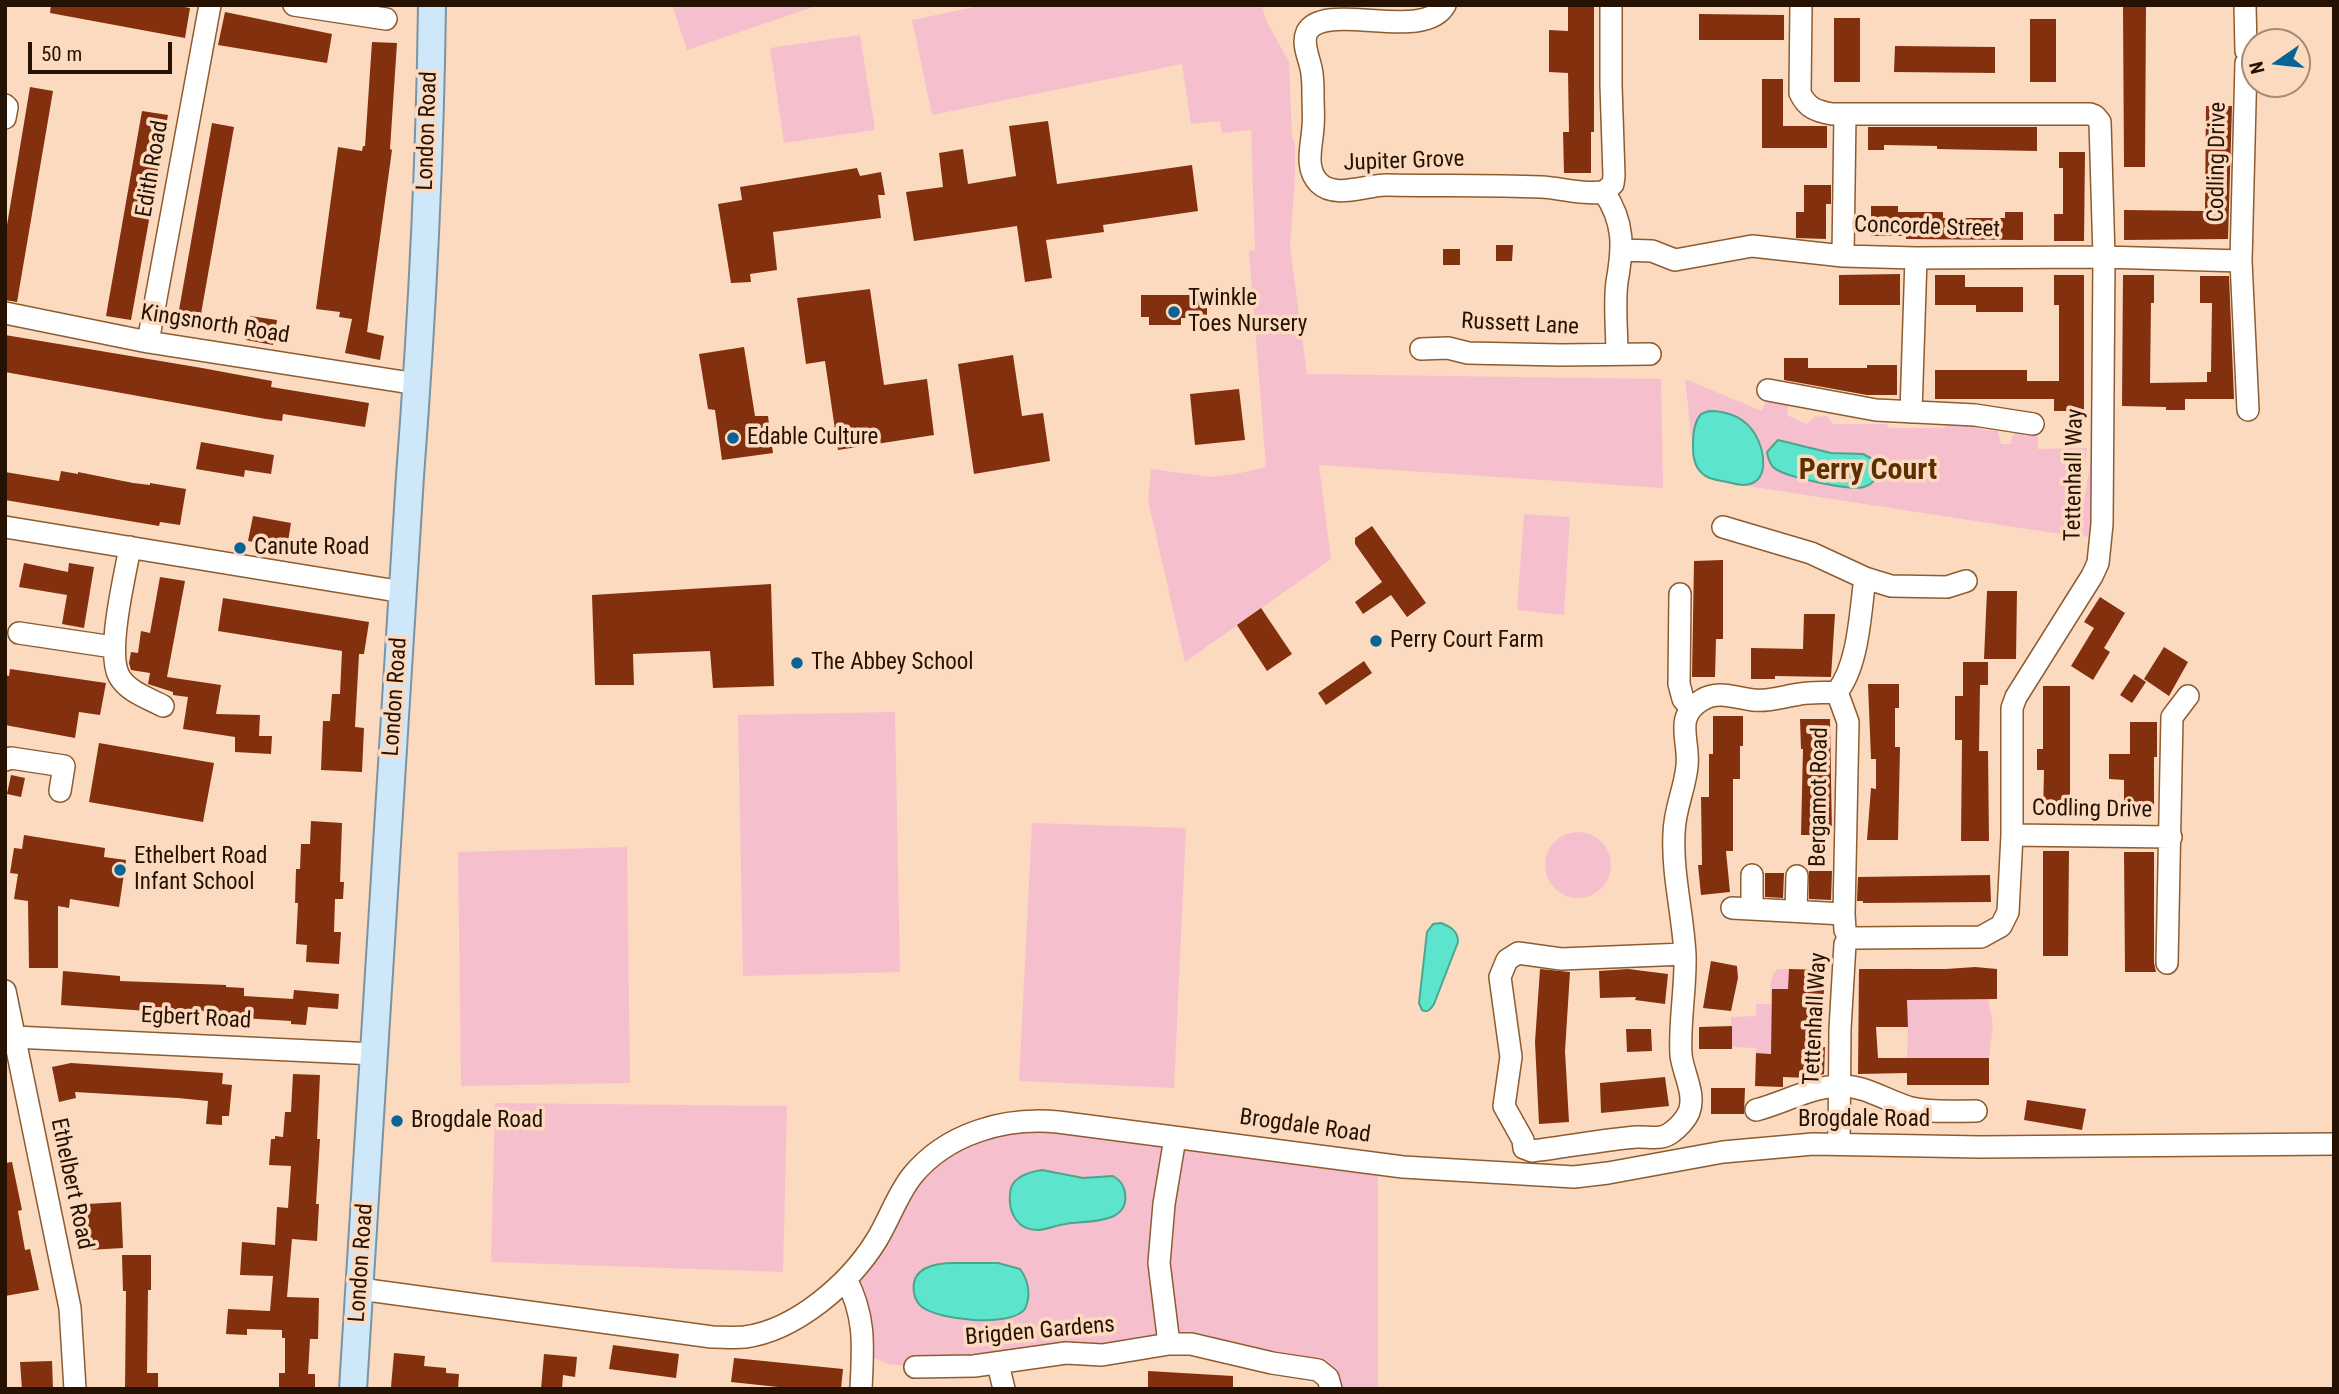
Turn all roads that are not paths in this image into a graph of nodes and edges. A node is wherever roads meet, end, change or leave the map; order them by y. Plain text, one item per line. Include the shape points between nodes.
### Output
1 (209, 5) edge
2 (293, 5) edge
3 (1445, 5) edge
4 (1611, 5) edge
5 (1801, 5) edge
6 (2245, 5) edge
7 (427, 10) edge
8 (386, 19) dead end
9 (5, 105) edge
10 (1845, 114) junction
11 (5, 118) edge
12 (1604, 192) junction
13 (1623, 250) junction
14 (1843, 256) junction
15 (2104, 257) junction
16 (1916, 258) junction
17 (2242, 261) junction
18 (5, 313) edge
19 (148, 342) junction
20 (1421, 349) dead end
21 (1616, 354) junction
22 (1650, 354) dead end
23 (417, 384) junction
24 (1768, 390) dead end
25 (2248, 410) dead end
26 (1911, 412) junction
27 (2033, 424) dead end
28 (5, 527) edge
29 (1723, 527) dead end
30 (130, 547) junction
31 (1865, 578) junction
32 (1966, 581) dead end
33 (403, 592) junction
34 (1680, 594) dead end
35 (19, 633) dead end
36 (113, 647) junction
37 (1837, 692) junction
38 (2188, 695) dead end
39 (163, 706) dead end
40 (1691, 709) junction
41 (5, 760) edge
42 (60, 791) dead end
43 (2012, 835) junction
44 (2171, 837) junction
45 (1752, 875) dead end
46 (1797, 876) dead end
47 (1797, 911) junction
48 (1844, 914) junction
49 (1849, 939) junction
50 (1685, 954) junction
51 (2167, 963) dead end
52 (5, 991) edge
53 (14, 1037) junction
54 (375, 1054) junction
55 (1839, 1086) junction
56 (1756, 1110) dead end
57 (1976, 1111) dead end
58 (1175, 1138) junction
59 (1839, 1144) junction
60 (2334, 1144) edge
61 (846, 1279) junction
62 (360, 1289) junction
63 (1169, 1344) junction
64 (998, 1364) junction
65 (915, 1367) dead end
66 (75, 1389) edge
67 (353, 1389) edge
68 (861, 1389) edge
69 (1004, 1389) edge
70 (1331, 1389) edge

1 - 19 street, Edith Road
2 - 8 street
3 - 12 street, Jupiter Grove via 1437,15 1424,19 1332,17 1309,30 1313,129 1309,152 1312,172 1320,184 1340,192 1372,185
4 - 12 street via 1614,176
5 - 10 street, Tettenhall Way via 1800,93 1818,112
6 - 17 street, Codling Drive
7 - 23 main road, London Road via 429,154
9 - 11 street
10 - 14 street, Concorde Street
10 - 15 street, Tettenhall Way via 2095,116 2100,122
12 - 13 street via 1616,216
13 - 14 street via 1652,251 1675,260 1752,246
13 - 21 street via 1617,282
14 - 16 street, Concorde Street
15 - 16 street, Concorde Street
15 - 17 street
15 - 43 street, Tettenhall Way via 2098,563 2012,708
16 - 26 street
17 - 25 street, Codling Drive
18 - 19 street, Kingsnorth Road
19 - 23 street, Kingsnorth Road
20 - 21 street, Russett Lane via 1448,348 1471,354
21 - 22 street, Russett Lane
23 - 33 main road, London Road
24 - 26 street
26 - 27 street
28 - 30 street
29 - 31 street via 1811,553
30 - 33 street
30 - 36 street
31 - 32 street via 1891,586 1918,587 1947,587
31 - 37 street via 1852,662
33 - 54 main road, London Road
34 - 40 street via 1679,684
35 - 36 street
36 - 39 street via 118,675 133,692
37 - 40 street via 1775,700 1722,694
37 - 48 street, Bergamot Road via 1848,722
38 - 44 street, Codling Drive via 2172,717
40 - 50 street via 1684,719 1687,766 1674,833
41 - 42 street via 64,765
43 - 44 street, Codling Drive
43 - 49 street, Tettenhall Way via 2008,912 1989,935
44 - 51 street, Codling Drive
45 - 47 street via 1742,908
46 - 47 street
47 - 48 street
48 - 49 street, Bergamot Road
49 - 55 street, Tettenhall Way via 1844,951
50 - 50 street via 1680,1027 1690,1100 1685,1118 1670,1134 1657,1138 1612,1138 1532,1151 1524,1148 1504,1106 1511,1056 1500,977 1507,960 1518,953 1560,959
52 - 53 street, Ethelbert Road
53 - 54 street, Egbert Road
53 - 66 street, Ethelbert Road via 70,1308
54 - 62 main road, London Road
55 - 56 street via 1816,1089
55 - 57 street via 1862,1088 1914,1109
55 - 59 street, Tettenhall Way
58 - 59 street, Brogdale Road via 1403,1167 1574,1177 1723,1152
58 - 61 street, Brogdale Road via 1036,1120 1003,1123 965,1137 911,1177 876,1241
58 - 63 street via 1159,1263
59 - 60 street, Brogdale Road
61 - 62 street, Brogdale Road via 813,1308 782,1324 733,1337
61 - 68 street via 862,1322
62 - 67 main road, London Road
63 - 64 street, Brigden Gardens via 1109,1355 1052,1354
63 - 70 street, Brigden Gardens via 1201,1345 1318,1370 1328,1378
64 - 65 street, Brigden Gardens
64 - 69 street

